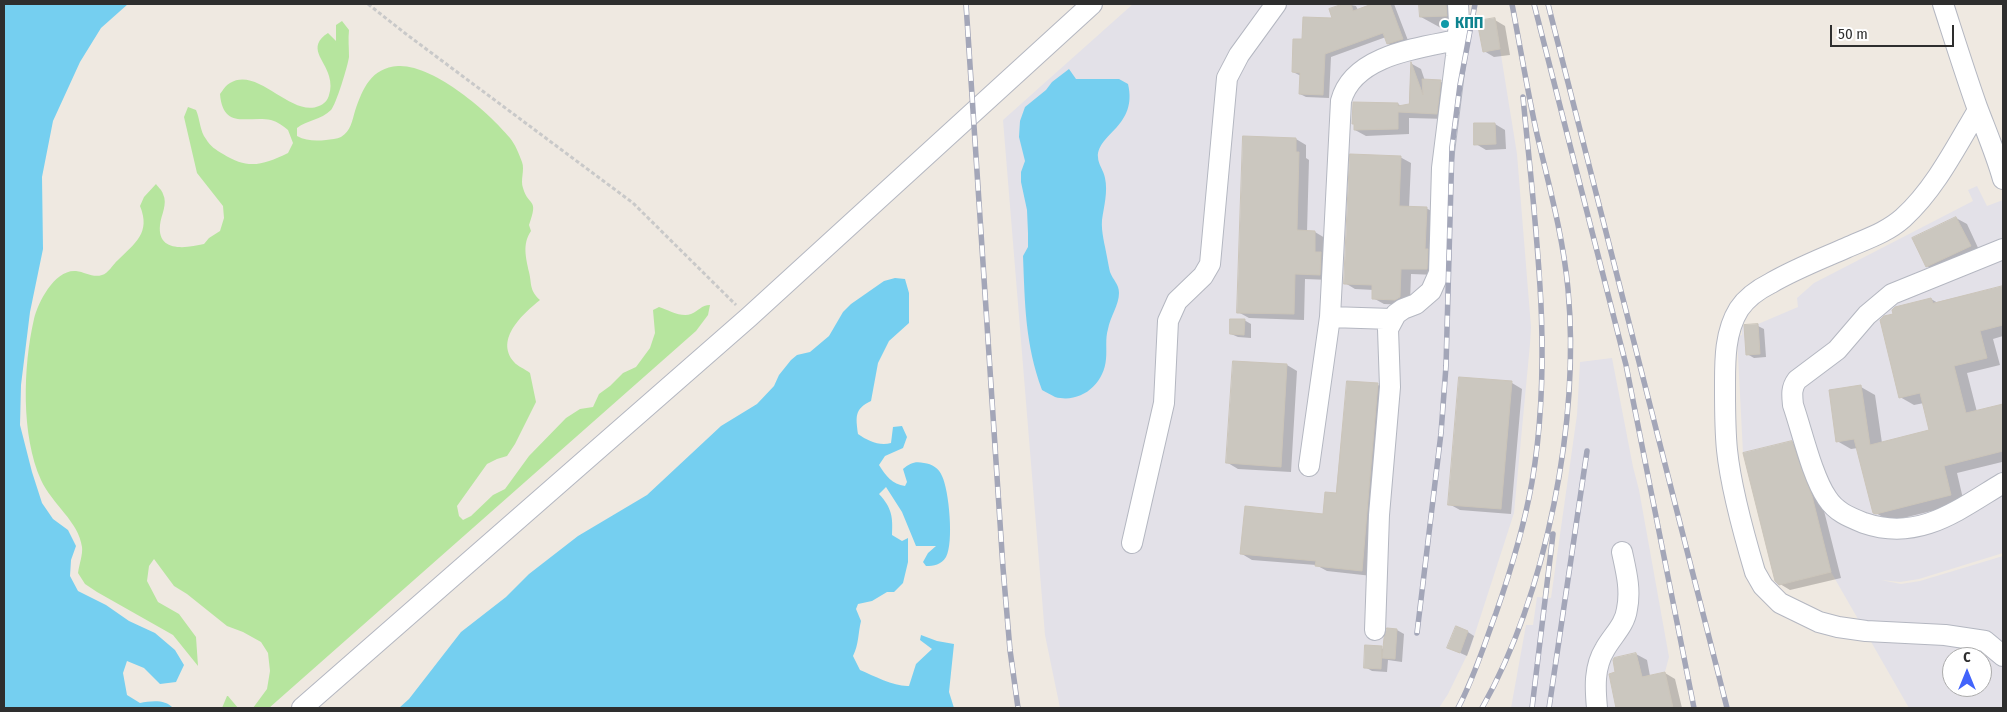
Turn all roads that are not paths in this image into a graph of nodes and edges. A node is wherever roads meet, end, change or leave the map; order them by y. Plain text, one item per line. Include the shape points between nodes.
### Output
1 (1092, 4) edge
2 (1276, 4) edge
3 (1458, 4) edge
4 (1943, 4) edge
5 (1457, 40) junction
6 (1978, 110) junction
7 (2000, 152) edge
8 (2003, 179) edge
9 (2003, 249) edge
10 (1330, 317) junction
11 (1392, 319) junction
12 (1309, 466) dead end
13 (2003, 483) edge
14 (1132, 543) dead end
15 (1622, 552) dead end
16 (1375, 630) dead end
17 (2003, 656) edge
18 (1596, 701) edge
19 (302, 708) edge

1 - 19 street via 749,317
2 - 14 street via 1239,55 1227,78 1210,264 1203,276 1177,301 1168,321 1164,403
3 - 5 street
4 - 6 street
5 - 10 street via 1379,60 1354,78 1343,93
5 - 11 street via 1442,168 1439,273 1425,298 1403,309
6 - 7 street
6 - 17 street via 1937,177 1902,218 1869,239 1769,283 1752,294 1740,308 1727,341 1726,426 1730,472 1753,563 1763,586 1780,603 1819,622 1838,627 1985,641
7 - 8 street
9 - 13 street via 1892,294 1878,304 1837,350 1797,380 1792,386 1792,397 1819,482 1827,498 1851,519 1886,529 1928,525 1953,514
10 - 11 street
10 - 12 street
11 - 16 street via 1388,329 1390,387 1379,515
15 - 18 street via 1629,595 1627,610 1620,628 1600,658

